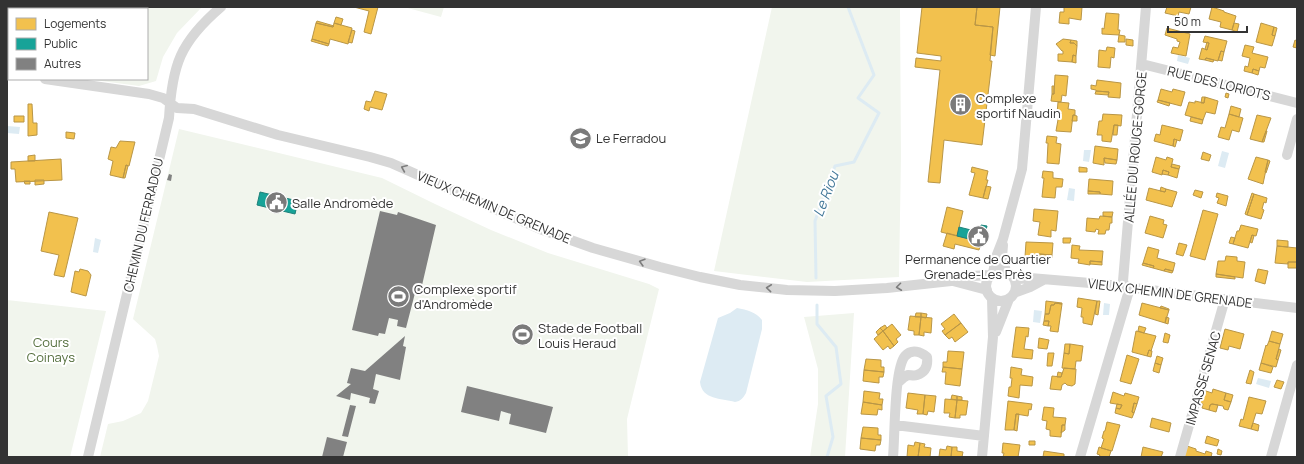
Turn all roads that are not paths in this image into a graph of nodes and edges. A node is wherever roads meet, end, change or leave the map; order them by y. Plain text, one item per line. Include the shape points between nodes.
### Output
1 (221, 7) edge
2 (1036, 7) edge
3 (1146, 7) edge
4 (1142, 64) junction
5 (52, 80) edge
6 (170, 102) junction
7 (1297, 103) edge
8 (1297, 119) edge
9 (1287, 155) dead end
10 (1003, 239) junction
11 (992, 274) junction
12 (1010, 274) junction
13 (1043, 280) junction
14 (951, 281) junction
15 (1126, 287) junction
16 (990, 294) junction
17 (1011, 296) junction
18 (1225, 299) junction
19 (1297, 308) edge
20 (993, 337) junction
21 (1297, 365) edge
22 (898, 383) dead end
23 (895, 425) junction
24 (984, 436) junction
25 (88, 457) edge
26 (893, 457) edge
27 (982, 457) edge
28 (1080, 457) edge
29 (1180, 457) edge
30 (1271, 457) edge

1 - 6 street, CHEMIN DU FERRADOU via 195,33 182,52 172,81
2 - 10 street via 1022,168
3 - 4 street, ALLÉE DU ROUGE-GORGE
4 - 7 street, RUE DES LORIOTS
4 - 15 street, ALLÉE DU ROUGE-GORGE via 1123,281
5 - 6 street, VIEUX CHEMIN DE GRENADE via 149,94
14 -> 6 street, VIEUX CHEMIN DE GRENADE via 835,291 787,290 740,285 700,277 594,248 540,229 370,156 278,135 194,109 177,108
6 - 25 street, CHEMIN DU FERRADOU via 169,118
8 - 9 street
10 - 11 street
10 - 12 street via 1002,257
11 - 12 street via 1002,271
11 - 14 street, VIEUX CHEMIN DE GRENADE
11 - 16 street via 986,285
12 - 13 street, VIEUX CHEMIN DE GRENADE via 1019,279
12 - 17 street via 1016,285
13 - 15 street, VIEUX CHEMIN DE GRENADE
13 - 17 street, VIEUX CHEMIN DE GRENADE
14 - 16 street, VIEUX CHEMIN DE GRENADE
15 - 18 street, VIEUX CHEMIN DE GRENADE
15 - 28 street, ALLÉE DU ROUGE-GORGE via 1128,294 1124,309
16 - 17 street via 1000,300
16 - 20 street
17 - 20 street
18 - 19 street, VIEUX CHEMIN DE GRENADE
18 - 29 street, IMPASSE SENAC
20 - 24 street
21 - 30 street
22 - 23 street
23 - 24 street
23 - 26 street
24 - 27 street

